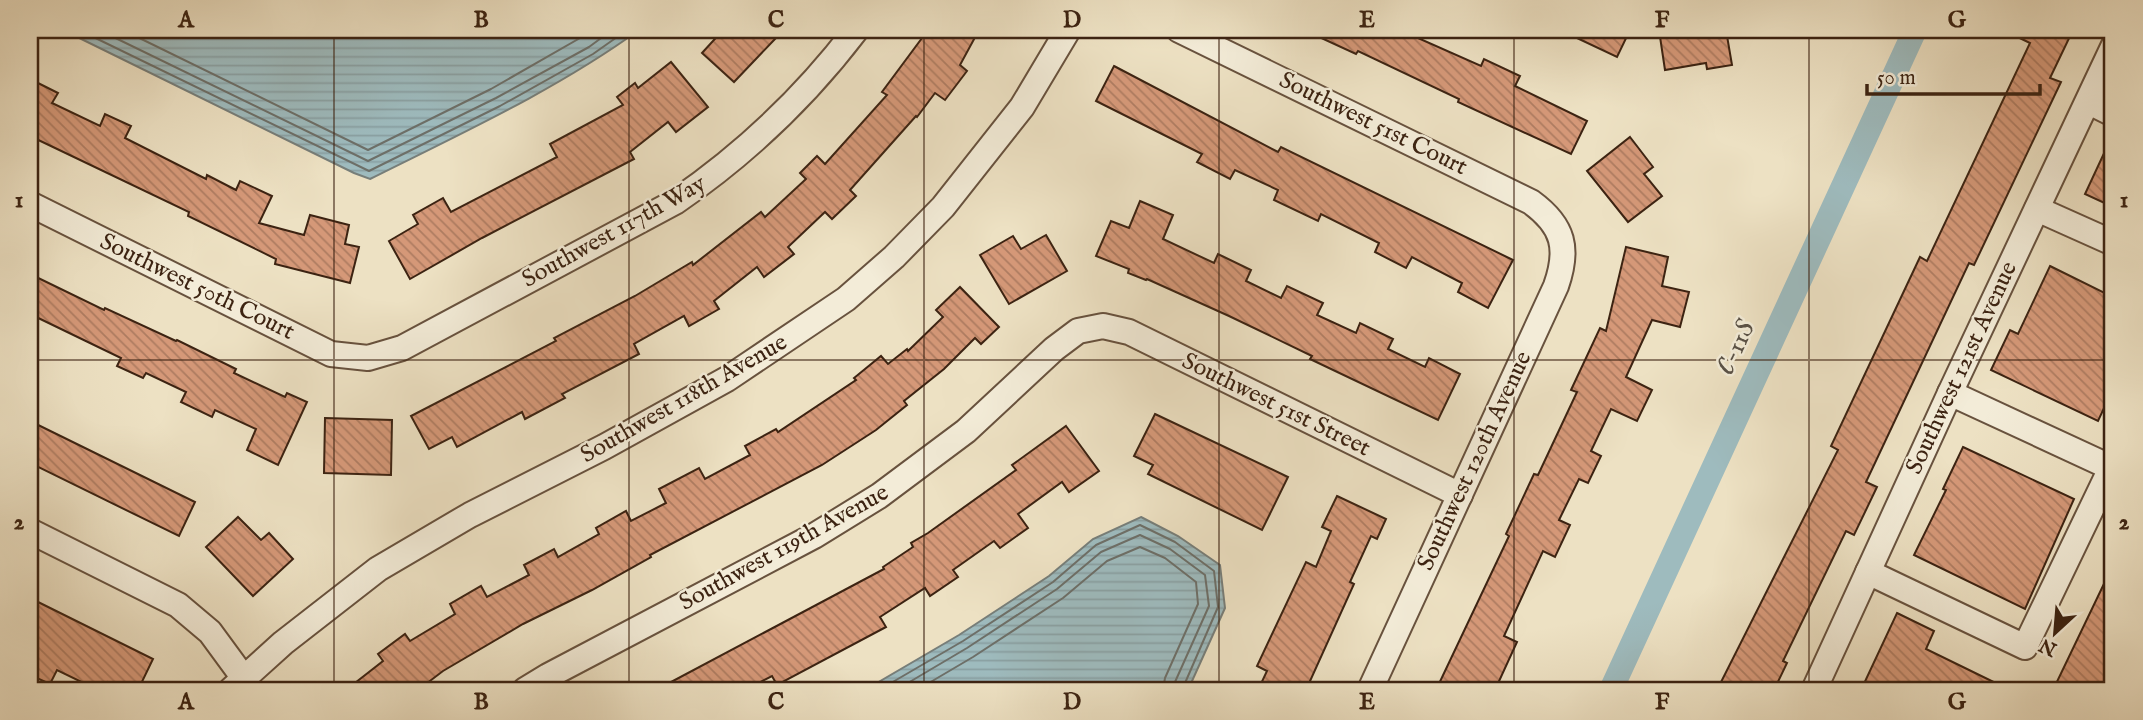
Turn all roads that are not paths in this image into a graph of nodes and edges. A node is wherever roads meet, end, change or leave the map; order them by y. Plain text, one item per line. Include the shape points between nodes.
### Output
1 (856, 30) edge
2 (1068, 30) edge
3 (1179, 30) edge
4 (2113, 47) edge
5 (2089, 102) junction
6 (2113, 114) edge
7 (30, 204) edge
8 (2037, 209) junction
9 (1558, 229) joint
10 (2113, 243) edge
11 (1090, 328) joint
12 (368, 358) joint
13 (1950, 393) junction
14 (2112, 466) edge
15 (1460, 495) junction
16 (30, 531) edge
17 (1868, 572) junction
18 (237, 684) edge
19 (525, 690) edge
20 (1370, 690) edge
21 (1814, 690) edge

1 - 12 street, Southwest 117th Way via 773,124 675,202 402,348
2 - 18 street, Southwest 118th Avenue via 1022,107 958,189 894,257 846,299 727,379 470,514 378,569
3 - 9 street, Southwest 51st Court via 1531,202
4 - 5 street, Southwest 121st Avenue
5 - 6 street
5 - 8 street, Southwest 121st Avenue
7 - 12 street, Southwest 50th Court via 331,354
8 - 10 street
8 - 13 street, Southwest 121st Avenue
9 - 15 street, Southwest 120th Avenue via 1564,259 1556,286
11 - 15 street, Southwest 51st Street via 1129,332
11 - 19 street, Southwest 119th Avenue via 1066,339 966,431 879,496 814,536
13 - 14 street
13 - 17 street, Southwest 121st Avenue
14 - 17 street via 2025,647
15 - 20 street, Southwest 120th Avenue
16 - 18 street via 178,605 210,632
17 - 21 street, Southwest 121st Avenue

